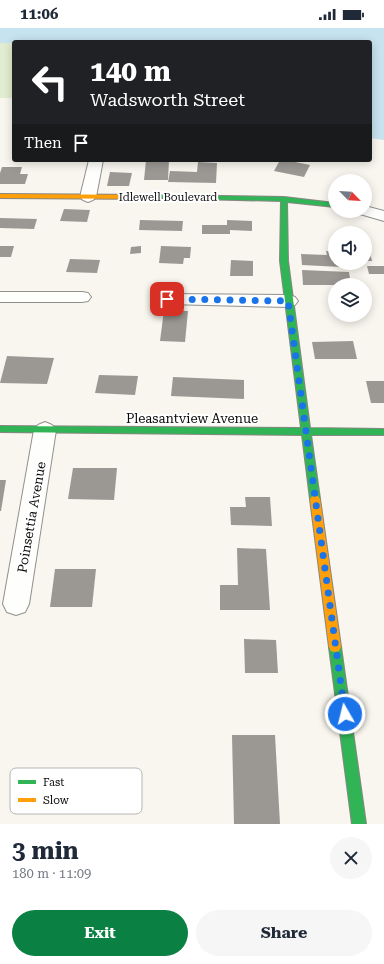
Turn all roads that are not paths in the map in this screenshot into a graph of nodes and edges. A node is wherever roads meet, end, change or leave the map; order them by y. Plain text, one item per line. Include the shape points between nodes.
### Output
1 (96, 162) edge
2 (0, 196) edge
3 (88, 197) junction
4 (284, 199) junction
5 (328, 204) edge
6 (372, 213) edge
7 (384, 216) edge
8 (0, 297) edge
9 (82, 297) dead end
10 (167, 299) dead end
11 (288, 301) junction
12 (0, 429) edge
13 (45, 430) junction
14 (307, 432) junction
15 (384, 432) edge
16 (16, 604) dead end
17 (359, 824) edge

1 - 3 street
2 - 3 street, Idlewell Boulevard
3 - 4 street, Idlewell Boulevard
4 - 5 street, Idlewell Boulevard
4 - 11 street via 284,261
6 - 7 street
8 - 9 street
10 - 11 street
11 - 14 street
12 - 13 street, Pleasantview Avenue
13 - 14 street, Pleasantview Avenue
13 - 16 street, Poinsettia Avenue
14 - 15 street, Pleasantview Avenue
14 - 17 street

